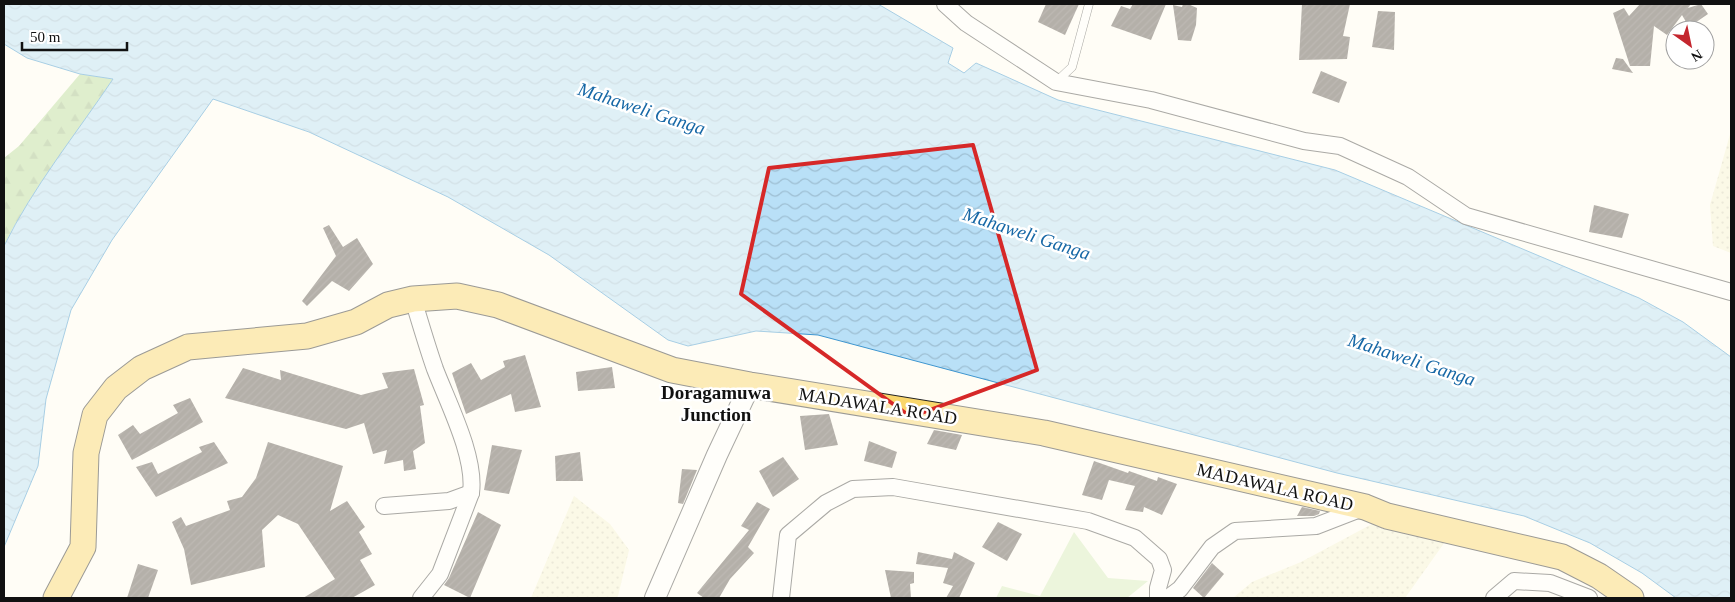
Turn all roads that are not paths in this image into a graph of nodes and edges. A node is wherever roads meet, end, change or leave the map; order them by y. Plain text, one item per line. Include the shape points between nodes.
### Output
1 (945, 4) edge
2 (1090, 4) edge
3 (1056, 82) junction
4 (1731, 292) edge
5 (413, 299) junction
6 (750, 385) junction
7 (471, 493) junction
8 (384, 506) dead end
9 (1365, 507) junction
10 (56, 598) edge
11 (421, 598) edge
12 (655, 598) edge
13 (782, 598) edge
14 (1158, 598) edge
15 (1168, 598) edge
16 (1494, 598) edge
17 (1589, 598) edge
18 (1631, 598) edge

1 - 3 street via 966,23
2 - 3 lane via 1072,67
3 - 4 street via 1151,100 1304,141 1340,146 1408,177 1466,216
5 - 6 main road, MADAWALA ROAD via 457,296 498,305 672,370
5 - 7 street via 466,450 473,480
5 - 10 main road, MADAWALA ROAD via 388,305 356,322 308,336 188,347 142,368 116,388 95,415 86,453 83,547
6 - 9 main road, MADAWALA ROAD via 1044,434
6 - 12 street
7 - 8 street via 449,501
7 - 11 street via 440,574
9 - 15 street via 1316,526 1236,531 1212,547 1180,589
9 - 18 main road, MADAWALA ROAD via 1387,516 1562,557
13 - 14 street via 788,534 826,504 853,489 893,487 1088,521 1136,538 1159,559 1163,570
16 - 17 street via 1514,581 1550,583

